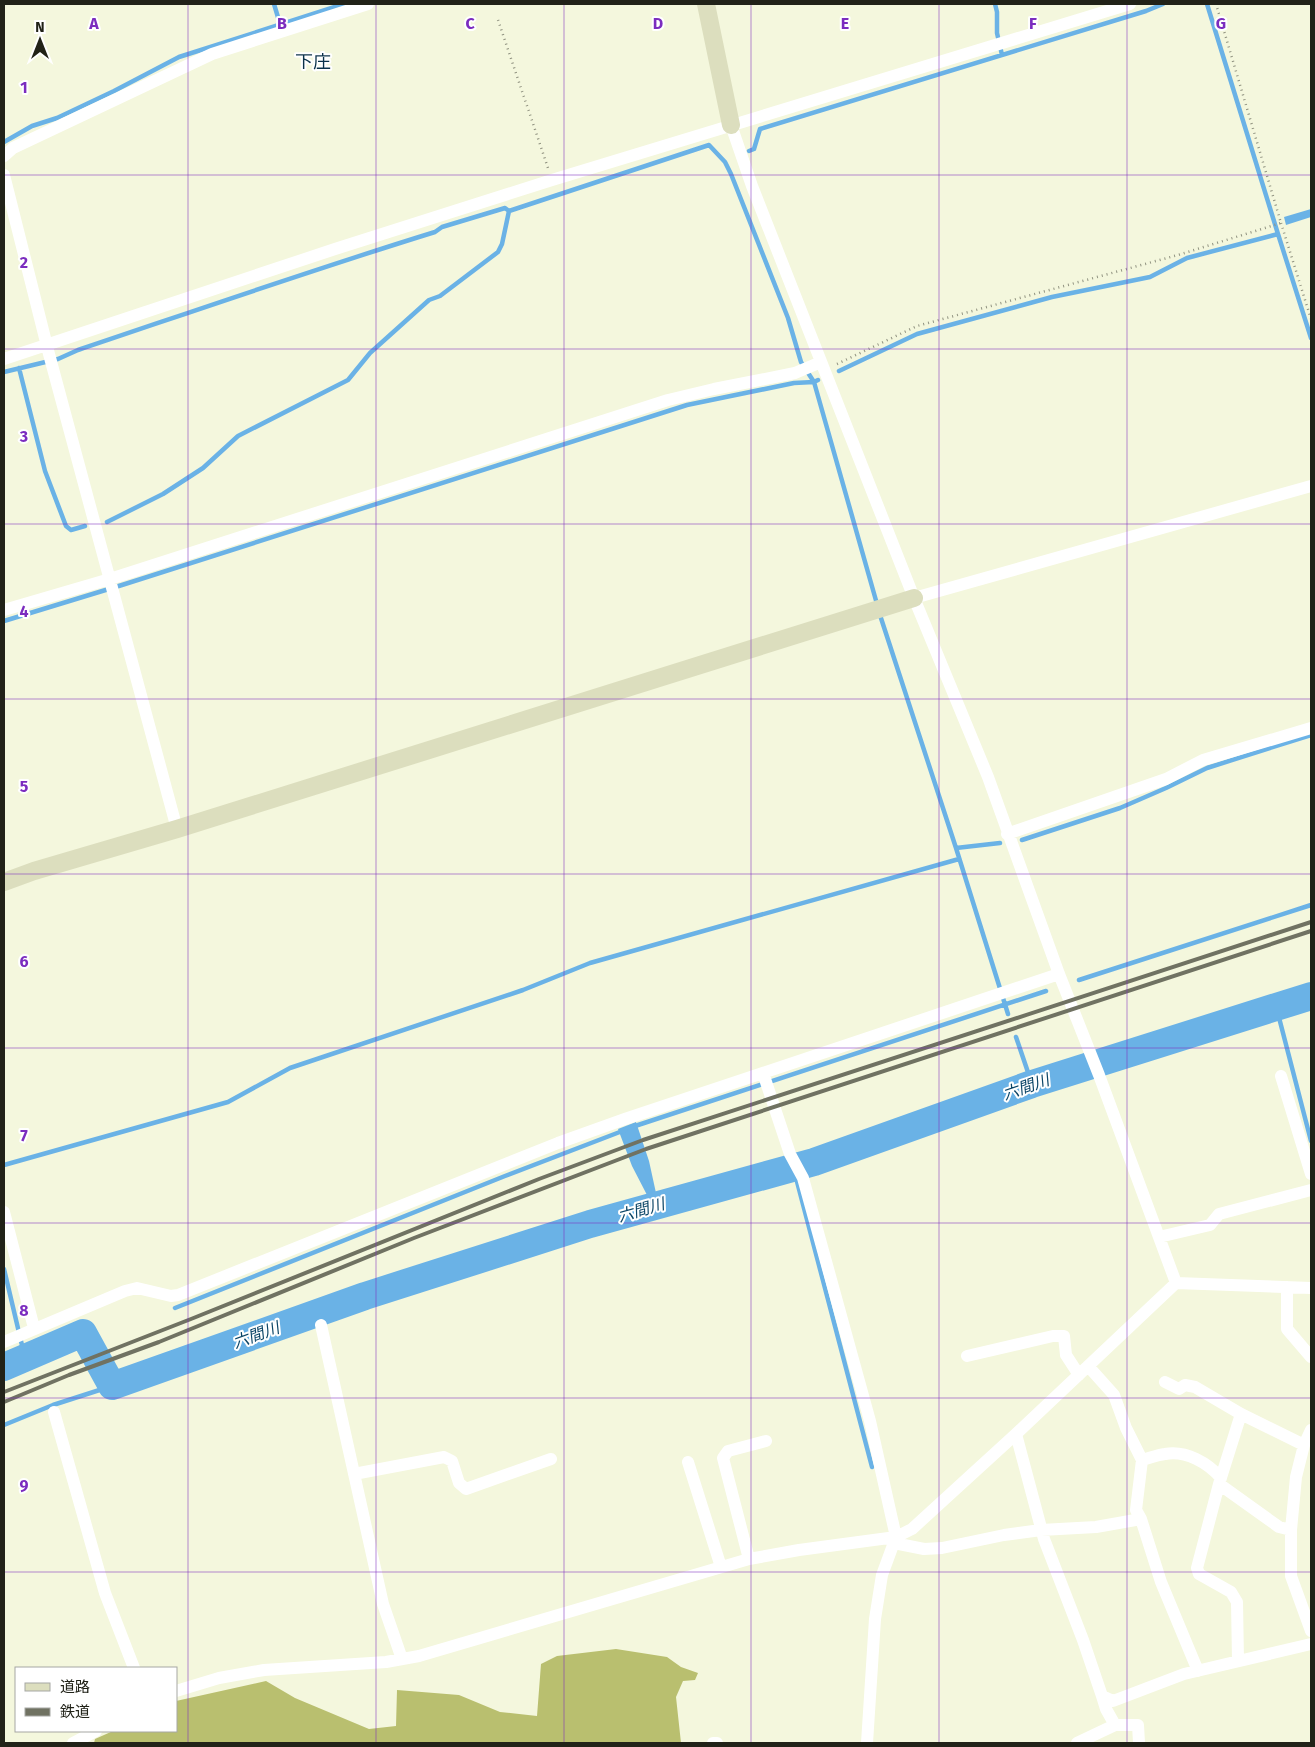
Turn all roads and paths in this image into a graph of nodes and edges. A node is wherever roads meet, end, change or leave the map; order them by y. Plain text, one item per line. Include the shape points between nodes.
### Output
1 (368, 4) edge
2 (706, 4) edge
3 (1130, 4) edge
4 (1216, 4) edge
5 (349, 6) edge
6 (498, 20) dead end
7 (731, 124) junction
8 (4, 156) edge
9 (4, 174) edge
10 (552, 180) junction
11 (1280, 224) junction
12 (1311, 319) edge
13 (49, 355) junction
14 (4, 359) edge
15 (819, 366) junction
16 (1311, 486) edge
17 (112, 585) junction
18 (914, 598) junction
19 (4, 610) edge
20 (1311, 728) edge
21 (177, 829) junction
22 (1007, 834) junction
23 (4, 882) edge
24 (1059, 974) junction
25 (1281, 1076) dead end
26 (765, 1080) junction
27 (1311, 1174) edge
28 (1311, 1190) edge
29 (4, 1212) edge
30 (1159, 1237) junction
31 (1176, 1283) junction
32 (1287, 1287) junction
33 (1311, 1288) edge
34 (321, 1325) dead end
35 (32, 1329) junction
36 (10, 1340) edge
37 (967, 1356) dead end
38 (1311, 1357) edge
39 (1088, 1366) junction
40 (1078, 1375) junction
41 (1165, 1382) dead end
42 (54, 1412) dead end
43 (1241, 1414) junction
44 (1311, 1430) edge
45 (1016, 1434) junction
46 (766, 1441) dead end
47 (1304, 1445) junction
48 (551, 1460) dead end
49 (1142, 1460) junction
50 (688, 1462) dead end
51 (354, 1474) junction
52 (1220, 1481) junction
53 (1141, 1520) junction
54 (1041, 1530) junction
55 (1291, 1530) junction
56 (895, 1540) junction
57 (749, 1559) junction
58 (721, 1567) junction
59 (1311, 1631) edge
60 (1311, 1644) edge
61 (402, 1659) junction
62 (1238, 1661) junction
63 (134, 1667) edge
64 (1198, 1671) junction
65 (178, 1689) edge
66 (1102, 1696) junction
67 (1115, 1725) junction
68 (94, 1732) edge
69 (73, 1743) edge
70 (713, 1743) edge
71 (717, 1743) edge
72 (866, 1743) edge
73 (1077, 1743) edge
74 (1138, 1743) edge

1 - 5 street
2 - 7 street
3 - 7 street
4 - 11 path
5 - 8 street via 212,54 13,148
6 - 10 path
7 - 10 street
7 - 15 street
9 - 13 street
10 - 13 street via 335,249
11 - 12 path
11 - 15 path via 917,326
13 - 14 street
13 - 17 street
15 - 17 street via 668,400
15 - 18 street
16 - 18 street
17 - 19 street
17 - 21 street
18 - 21 street
18 - 22 street via 988,777
20 - 22 street via 1203,760 1166,779
21 - 23 street
22 - 24 street
24 - 26 street
24 - 30 street
25 - 27 street
26 - 35 street via 626,1118 178,1295 137,1288 124,1291
26 - 56 street via 790,1154 803,1178 870,1420
28 - 30 street via 1219,1214 1210,1225
29 - 35 street
30 - 31 street
31 - 32 street
31 - 39 street
32 - 33 street
32 - 38 street via 1287,1329
34 - 51 street
35 - 36 street
37 - 40 street via 1064,1336 1066,1355
39 - 40 street
39 - 49 street via 1114,1396
40 - 45 street
41 - 43 street via 1179,1389 1184,1385 1195,1387
42 - 63 street via 106,1593
43 - 47 street
43 - 52 street
44 - 47 street
45 - 54 street
45 - 56 street via 912,1529
46 - 57 street via 728,1451 724,1458
47 - 55 street via 1296,1476
48 - 51 street via 466,1489 459,1483 452,1461 444,1457
49 - 52 street via 1167,1453 1179,1454 1204,1462
49 - 53 street via 1136,1510
50 - 58 street
51 - 61 street via 383,1604
52 - 55 street via 1279,1526
52 - 62 street via 1197,1568 1199,1574 1231,1592 1237,1602
53 - 54 street
53 - 64 street via 1161,1582
54 - 56 street via 1004,1534 942,1548 924,1549
54 - 66 street
55 - 59 street via 1291,1576
56 - 57 street
56 - 72 street via 882,1575 875,1619
57 - 58 street
58 - 61 street
60 - 62 street
61 - 65 street via 264,1670
62 - 64 street
64 - 66 street via 1113,1701
66 - 67 street
67 - 73 street
67 - 74 street via 1138,1725
68 - 69 street
70 - 71 street

